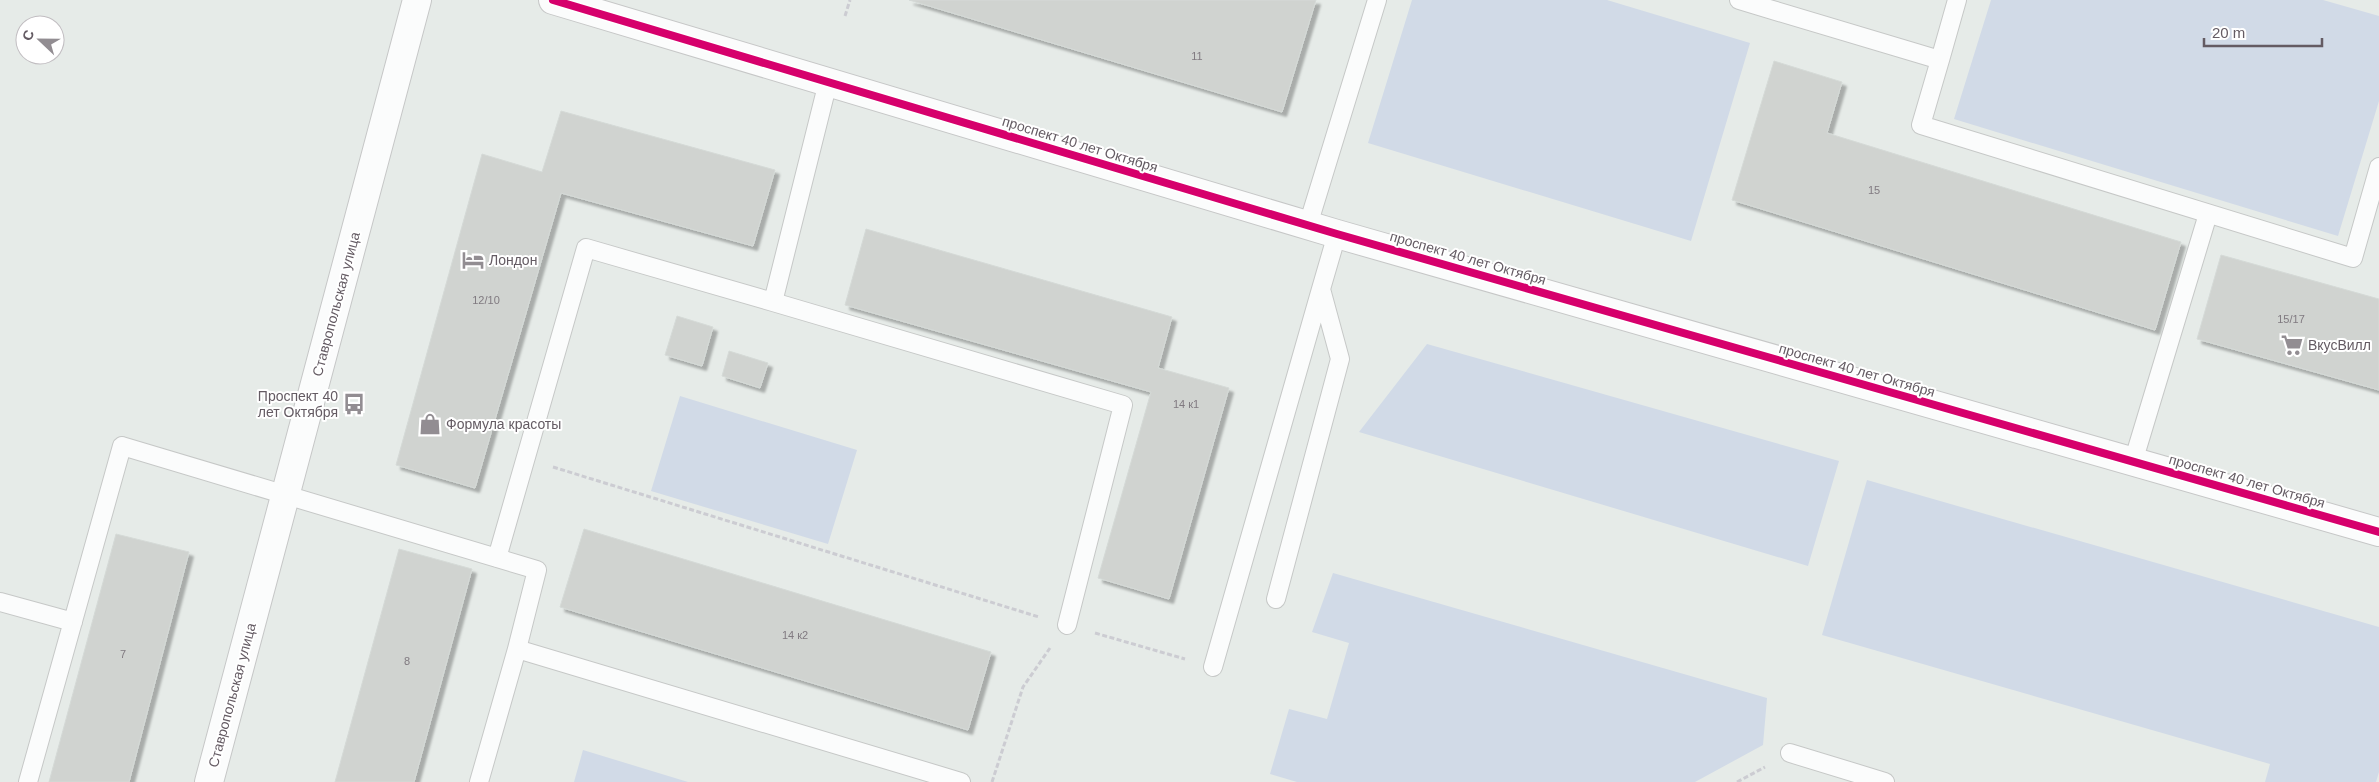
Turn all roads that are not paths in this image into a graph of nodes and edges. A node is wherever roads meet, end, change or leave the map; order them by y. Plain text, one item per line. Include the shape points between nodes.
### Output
1 (417, 0) edge
2 (553, 0) edge
3 (1377, 0) edge
4 (1739, 0) edge
5 (1957, 0) edge
6 (1940, 60) junction
7 (828, 82) junction
8 (2379, 167) edge
9 (2208, 214) junction
10 (1308, 224) junction
11 (1337, 234) junction
12 (1321, 289) junction
13 (773, 302) junction
14 (2133, 462) junction
15 (286, 495) junction
16 (2379, 532) edge
17 (497, 558) junction
18 (1276, 599) dead end
19 (0, 602) edge
20 (73, 622) junction
21 (1067, 625) road end
22 (517, 649) junction
23 (1213, 667) road end
24 (1790, 753) dead end
25 (28, 782) edge
26 (209, 782) edge
27 (479, 782) edge
28 (961, 782) edge
29 (1884, 782) edge

1 - 15 street, Ставропольская улица
2 - 7 street, проспект 40 лет Октября
3 - 10 lane
4 - 6 lane
5 - 6 lane
6 - 9 lane via 1921,125
7 - 10 street, проспект 40 лет Октября
7 - 13 lane
8 - 9 lane via 2353,258
9 - 14 lane
10 - 11 street, проспект 40 лет Октября
11 - 12 lane
11 - 14 street, проспект 40 лет Октября
12 - 18 lane via 1340,359
12 - 23 lane
13 - 17 lane via 586,248
13 - 21 lane via 1123,405
14 - 16 street, проспект 40 лет Октября
15 - 17 lane
15 - 20 lane via 122,446
15 - 26 street, Ставропольская улица
17 - 22 lane via 537,570
19 - 20 lane
20 - 25 lane
22 - 27 lane
22 - 28 lane
24 - 29 lane

